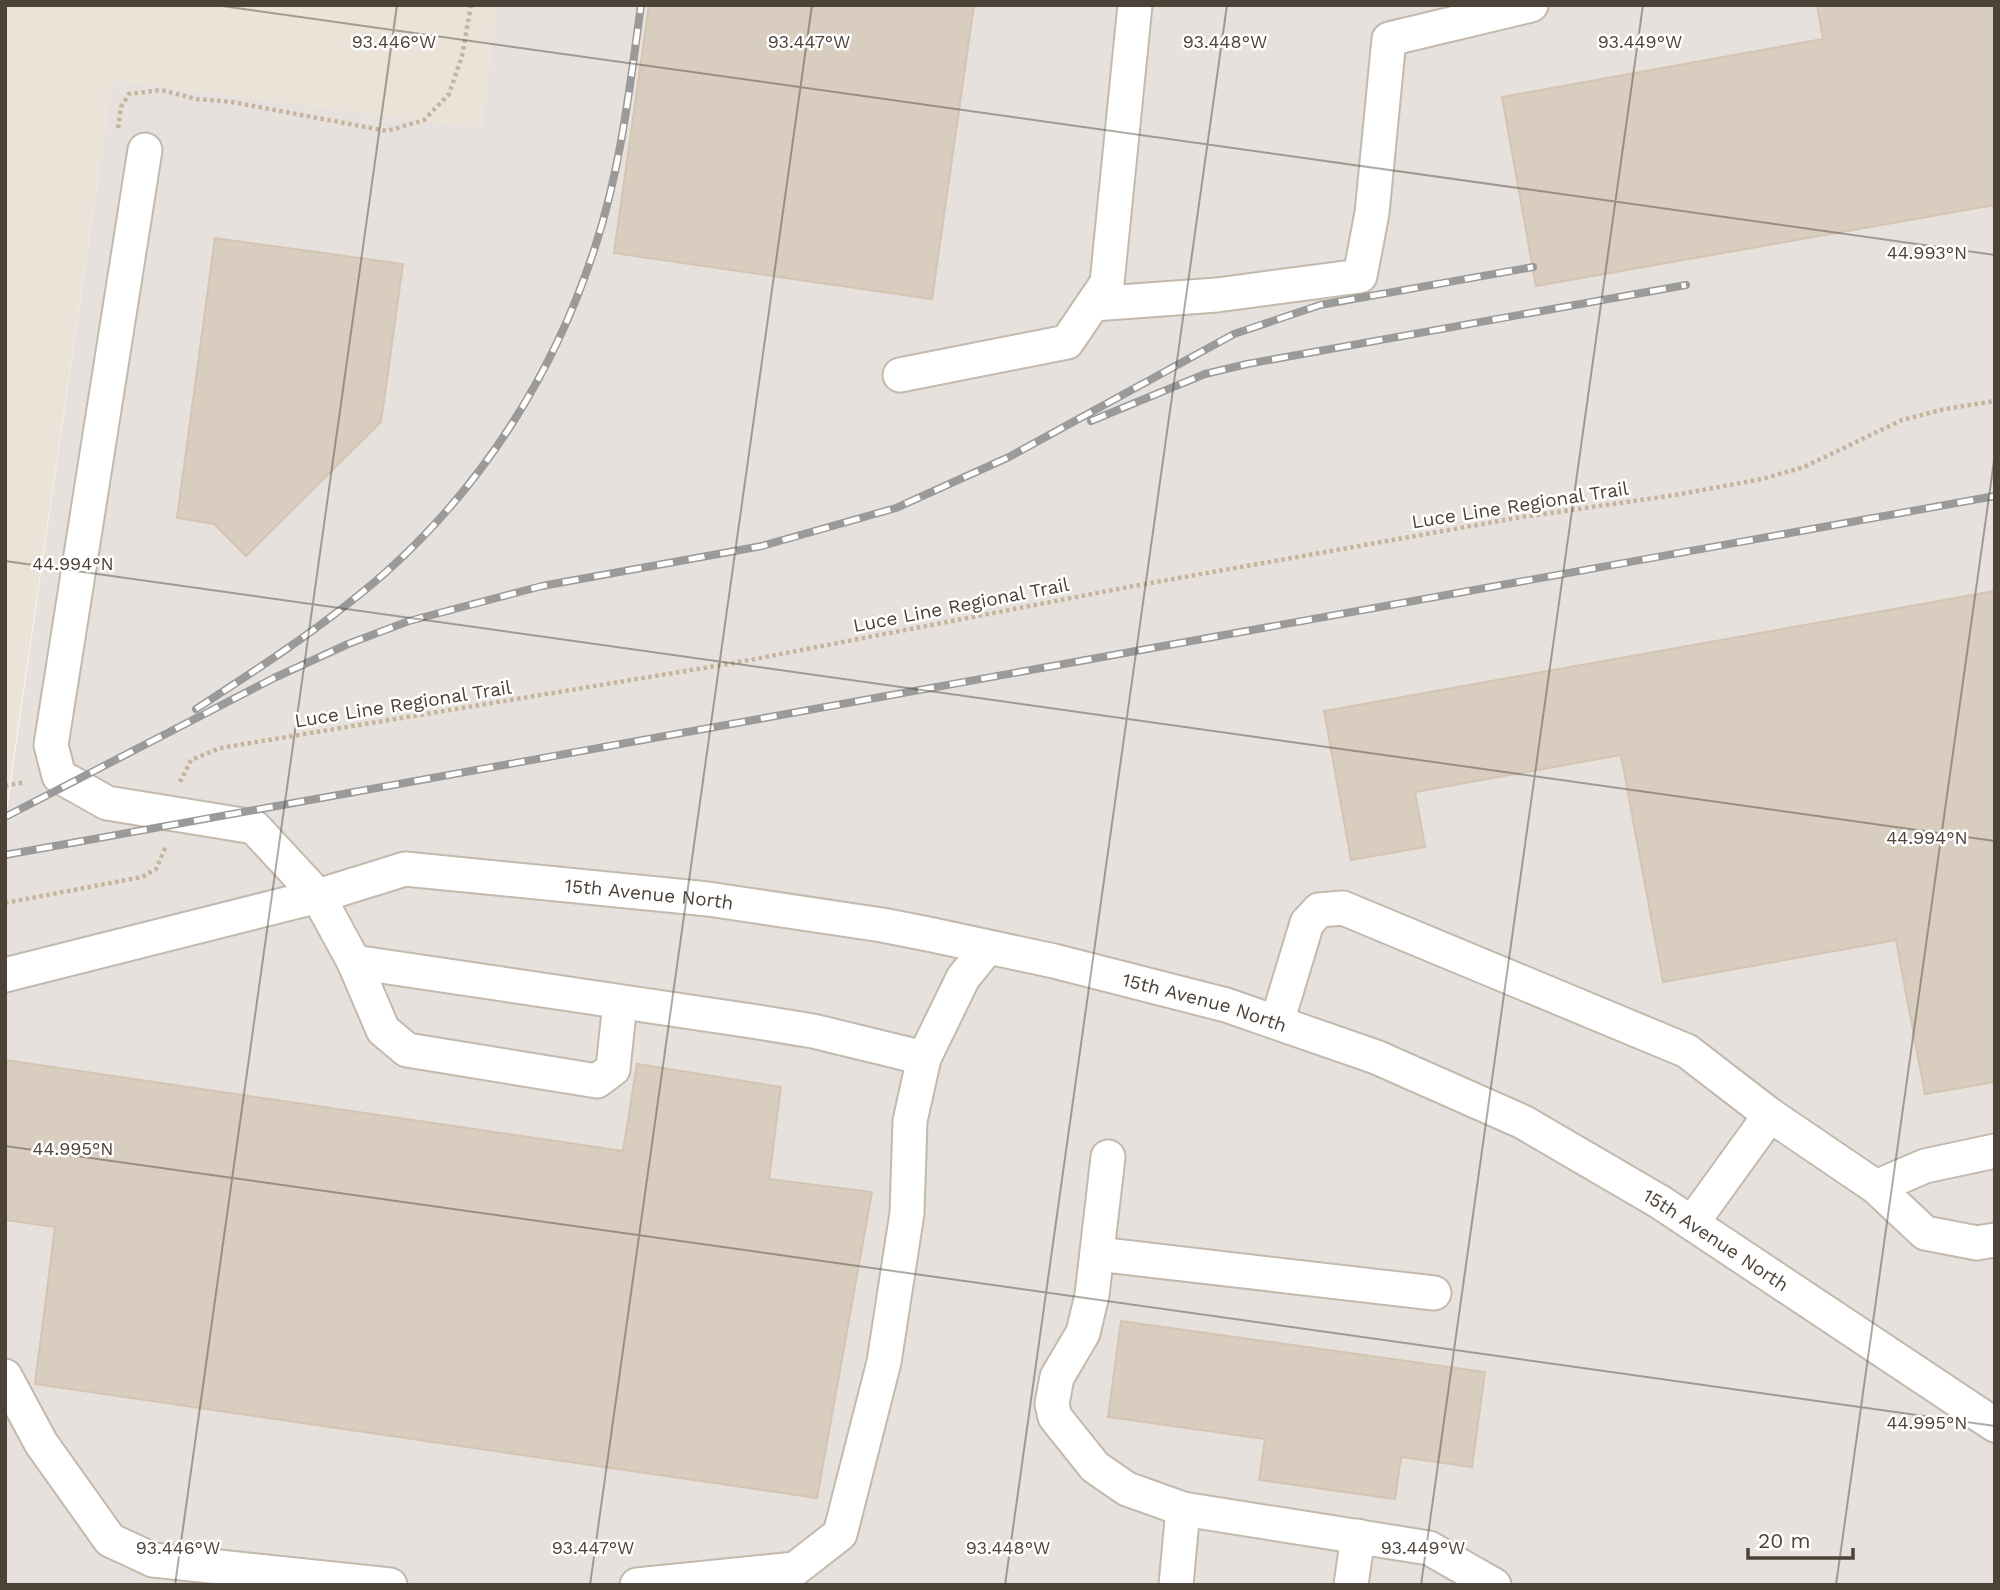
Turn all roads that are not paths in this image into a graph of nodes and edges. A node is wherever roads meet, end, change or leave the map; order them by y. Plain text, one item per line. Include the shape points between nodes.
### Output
1 (1135, 5) edge
2 (1531, 5) edge
3 (145, 150) dead end
4 (1093, 304) junction
5 (900, 375) dead end
6 (318, 896) junction
7 (988, 947) junction
8 (354, 962) junction
9 (5, 975) edge
10 (620, 1002) junction
11 (1278, 1022) junction
12 (924, 1058) junction
13 (1770, 1115) junction
14 (1995, 1151) edge
15 (1108, 1157) dead end
16 (1876, 1187) junction
17 (1692, 1223) junction
18 (1995, 1240) edge
19 (1097, 1254) junction
20 (1434, 1293) dead end
21 (5, 1376) edge
22 (1995, 1425) edge
23 (1183, 1509) junction
24 (1359, 1536) junction
25 (390, 1585) edge
26 (638, 1585) edge
27 (1176, 1585) edge
28 (1351, 1585) edge
29 (1494, 1585) edge

1 - 4 street via 1107,284
2 - 4 street via 1389,39 1372,213 1360,276 1217,295
3 - 6 street via 51,745 60,776 107,803 254,827
4 - 5 street via 1067,342
6 - 7 street, 15th Avenue North via 405,869 708,899 882,925
6 - 8 street
6 - 9 street, 15th Avenue North
7 - 11 street, 15th Avenue North via 1212,1001
7 - 12 street via 963,978
8 - 10 street
8 - 10 street via 383,1030 407,1050 597,1081 613,1069
10 - 12 street via 813,1031
11 - 13 street via 1307,923 1320,910 1343,908 1687,1051
11 - 17 street, 15th Avenue North via 1376,1057 1522,1122
12 - 26 street via 910,1121 907,1213 884,1362 840,1534 795,1569
13 - 16 street
13 - 17 street
14 - 16 street via 1924,1166
15 - 19 street
16 - 18 street via 1925,1233 1977,1242
17 - 22 street, 15th Avenue North
19 - 20 street
19 - 23 street via 1083,1333 1052,1396 1055,1417 1095,1467 1127,1489
21 - 25 street via 41,1443 110,1540 153,1560
23 - 24 street
23 - 27 street
24 - 28 street
24 - 29 street via 1429,1548

